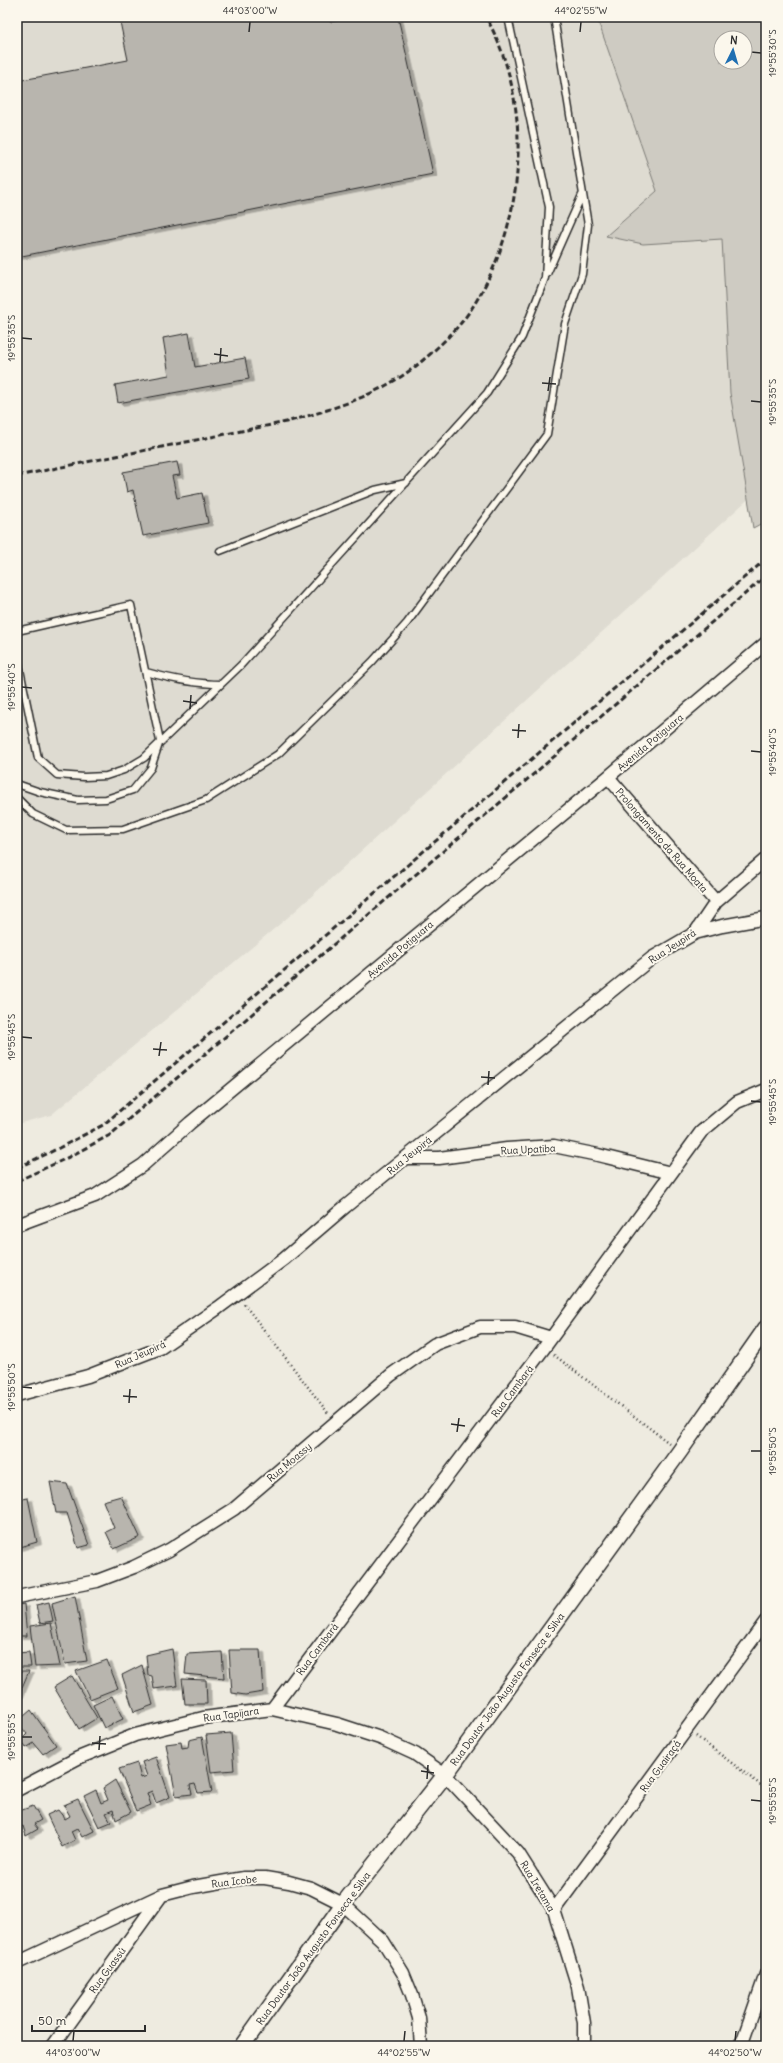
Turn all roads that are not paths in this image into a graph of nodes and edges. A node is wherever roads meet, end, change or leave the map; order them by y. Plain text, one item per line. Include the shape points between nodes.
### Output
1 (508, 17) edge
2 (554, 17) edge
3 (582, 195) junction
4 (545, 278) junction
5 (406, 483) junction
6 (220, 551) dead end
7 (17, 631) edge
8 (766, 643) edge
9 (17, 655) edge
10 (146, 672) junction
11 (220, 684) junction
12 (160, 741) junction
13 (608, 777) junction
14 (17, 784) edge
15 (17, 798) edge
16 (766, 859) edge
17 (716, 902) junction
18 (766, 918) edge
19 (695, 933) junction
20 (766, 1090) edge
21 (406, 1158) junction
22 (671, 1173) junction
23 (17, 1225) edge
24 (766, 1328) edge
25 (547, 1343) junction
26 (17, 1395) edge
27 (17, 1598) edge
28 (766, 1621) edge
29 (272, 1709) junction
30 (445, 1775) junction
31 (17, 1790) edge
32 (162, 1895) junction
33 (343, 1904) junction
34 (554, 1910) junction
35 (17, 1963) edge
36 (766, 1974) edge
37 (53, 2046) edge
38 (242, 2046) edge
39 (421, 2046) edge
40 (584, 2046) edge
41 (741, 2046) edge

1 - 4 lane via 550,207
2 - 3 lane
3 - 4 lane
3 - 15 lane via 588,225 582,274 565,324 547,434 407,623 372,662 278,754 206,800 123,829 66,830 33,814
4 - 5 lane via 522,337 487,393
5 - 6 lane via 375,490
5 - 11 lane
7 - 10 lane via 132,605
8 - 13 street, Avenida Potiguara
9 - 12 lane via 38,758 57,775 106,776 124,770 144,758
10 - 11 lane via 192,683
10 - 12 lane
11 - 12 lane
12 - 14 lane via 151,768 133,790 106,798 78,800
13 - 17 street, Prolongamento da Rua Moata
13 - 23 street, Avenida Potiguara via 190,1123 143,1165 95,1196
16 - 17 street, Rua Jeupirá
17 - 19 street, Rua Jeupirá
18 - 19 street
19 - 21 street, Rua Jeupirá via 652,958
20 - 22 street, Rua Cambará via 737,1102 701,1132
21 - 22 street, Rua Upatiba via 439,1158 554,1146
21 - 26 street, Rua Jeupirá via 284,1259 160,1348 88,1376
22 - 25 street, Rua Cambará
24 - 30 street, Rua Doutor João Augusto Fonseca e Silva
25 - 27 street, Rua Moassy via 515,1327 480,1327 435,1344 391,1375 234,1509 169,1550 97,1581
25 - 29 street, Rua Cambará
28 - 34 street, Rua Guairaçá
29 - 30 street, Rua Tapijara via 336,1724 380,1738 415,1754
29 - 31 street, Rua Tapijara via 204,1718 135,1735 78,1758
30 - 33 street, Rua Doutor João Augusto Fonseca e Silva
30 - 34 street, Rua Iretama via 518,1853
32 - 33 street, Rua Icobe via 244,1878 265,1878 310,1888
32 - 35 street, Rua Icobe
32 - 37 street, Rua Guassú
33 - 38 street, Rua Doutor João Augusto Fonseca e Silva
33 - 39 street, Rua Icobe via 382,1941 403,1973 419,2018
34 - 40 street, Rua Iretama via 578,1987 584,2023
36 - 41 street

